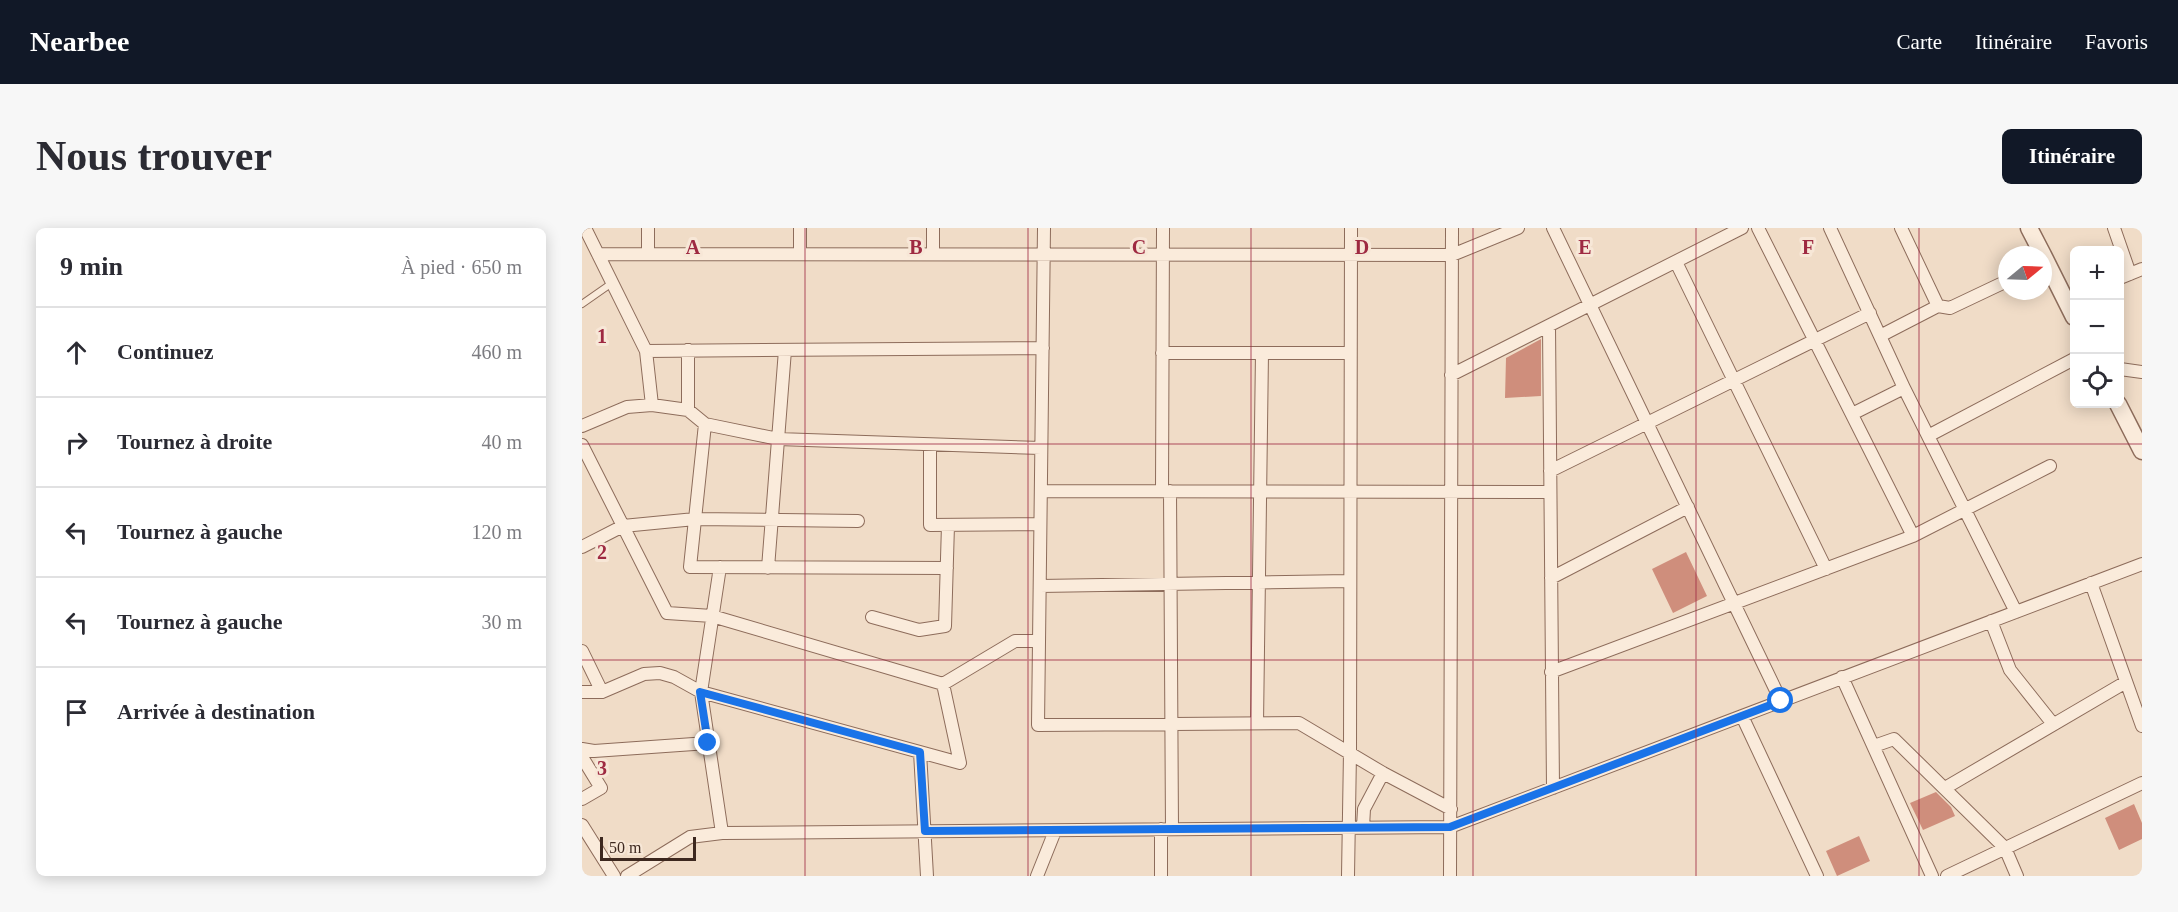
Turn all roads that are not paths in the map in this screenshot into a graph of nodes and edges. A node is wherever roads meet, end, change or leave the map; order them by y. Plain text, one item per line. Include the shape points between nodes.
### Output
1 (585, 228) edge
2 (648, 228) edge
3 (800, 228) edge
4 (933, 228) edge
5 (1044, 228) edge
6 (1163, 228) edge
7 (1351, 228) edge
8 (1452, 228) edge
9 (1518, 228) edge
10 (1553, 228) edge
11 (1742, 228) edge
12 (1758, 228) edge
13 (1830, 228) edge
14 (1901, 228) edge
15 (2029, 228) edge
16 (2114, 228) edge
17 (2038, 246) edge
18 (598, 254) junction
19 (648, 254) junction
20 (800, 254) junction
21 (933, 254) junction
22 (1044, 255) junction
23 (1163, 255) junction
24 (1351, 255) junction
25 (1452, 255) junction
26 (1676, 262) junction
27 (2052, 271) edge
28 (2130, 274) edge
29 (612, 282) junction
30 (1998, 285) edge
31 (2070, 297) edge
32 (582, 304) edge
33 (1590, 305) junction
34 (1938, 306) junction
35 (1870, 313) junction
36 (1549, 326) junction
37 (1880, 336) junction
38 (1815, 341) junction
39 (1042, 348) junction
40 (688, 350) junction
41 (784, 350) junction
42 (646, 351) junction
43 (1162, 353) junction
44 (1262, 353) junction
45 (1350, 353) junction
46 (2070, 361) edge
47 (2124, 370) edge
48 (2142, 372) edge
49 (1451, 375) junction
50 (1734, 381) junction
51 (1904, 388) junction
52 (652, 405) junction
53 (2120, 408) edge
54 (688, 411) junction
55 (1852, 414) junction
56 (1647, 423) junction
57 (705, 424) junction
58 (582, 426) edge
59 (1928, 436) junction
60 (778, 439) junction
61 (582, 445) edge
62 (930, 445) junction
63 (1041, 448) junction
64 (2142, 451) edge
65 (2050, 466) dead end
66 (1550, 471) junction
67 (1041, 491) junction
68 (1166, 491) junction
69 (1260, 492) junction
70 (1350, 492) junction
71 (1451, 492) junction
72 (1550, 492) junction
73 (1688, 507) junction
74 (1965, 510) junction
75 (695, 519) junction
76 (771, 520) junction
77 (858, 521) dead end
78 (1040, 524) junction
79 (948, 525) junction
80 (623, 526) junction
81 (1913, 536) junction
82 (582, 547) edge
83 (2142, 564) edge
84 (720, 567) junction
85 (768, 568) junction
86 (947, 568) junction
87 (1826, 568) junction
88 (1551, 578) junction
89 (1349, 581) junction
90 (1259, 583) junction
91 (2091, 583) junction
92 (1171, 584) junction
93 (1040, 586) junction
94 (1734, 603) junction
95 (2016, 612) junction
96 (712, 616) junction
97 (872, 617) dead end
98 (1991, 621) junction
99 (1039, 641) junction
100 (582, 651) edge
101 (1551, 672) junction
102 (1842, 677) junction
103 (2126, 682) junction
104 (943, 684) junction
105 (582, 692) edge
106 (602, 692) junction
107 (700, 692) junction
108 (1781, 701) junction
109 (1742, 716) junction
110 (1257, 723) junction
111 (1172, 724) junction
112 (2052, 724) junction
113 (2142, 726) edge
114 (708, 743) junction
115 (1874, 746) junction
116 (582, 749) edge
117 (920, 752) junction
118 (1350, 752) junction
119 (582, 757) edge
120 (1383, 773) junction
121 (2142, 783) edge
122 (1553, 788) junction
123 (1945, 788) junction
124 (582, 799) edge
125 (1450, 809) junction
126 (582, 825) edge
127 (1348, 827) junction
128 (1364, 827) junction
129 (1450, 827) junction
130 (1166, 829) junction
131 (925, 831) junction
132 (1055, 831) junction
133 (722, 833) junction
134 (2005, 848) junction
135 (614, 876) edge
136 (627, 876) edge
137 (927, 876) edge
138 (1037, 876) edge
139 (1161, 876) edge
140 (1348, 876) edge
141 (1450, 876) edge
142 (1817, 876) edge
143 (1932, 876) edge
144 (1947, 876) edge
145 (2018, 876) edge

1 - 18 street
2 - 19 street
3 - 20 street
4 - 21 street
5 - 22 street
6 - 23 street
7 - 24 street
8 - 25 street
9 - 25 street
10 - 33 street
11 - 26 street
12 - 38 street
13 - 35 street
14 - 34 street
15 - 17 street
16 - 28 street
18 - 19 street
18 - 29 street
19 - 20 street
20 - 21 street
21 - 22 street
22 - 23 street
22 - 39 street
23 - 24 street
23 - 43 street
24 - 25 street
24 - 45 street
25 - 49 street
26 - 33 street
26 - 50 street
27 - 31 street
29 - 32 lane
29 - 42 street
30 - 34 street via 1950,308
33 - 36 street
33 - 56 street
34 - 37 street
35 - 37 street
35 - 38 street
36 - 49 street
36 - 66 street
37 - 51 street
38 - 50 street
38 - 55 street
39 - 41 street
39 - 63 street
40 - 41 street
40 - 42 street
40 - 54 street
41 - 60 street
42 - 52 street
43 - 44 street
43 - 68 street
44 - 45 street
44 - 69 street
45 - 70 street
46 - 59 street
47 - 48 street
49 - 71 street
50 - 56 street
50 - 87 street
51 - 55 street
51 - 59 street
52 - 54 street
52 - 58 street via 627,407
53 - 64 street
54 - 57 street
55 - 81 street
56 - 66 street
56 - 73 street
57 - 60 street
57 - 75 street
59 - 74 street
60 - 62 street
60 - 76 street
61 - 80 street
62 - 63 street
62 - 79 street via 930,525
63 - 67 street
65 - 74 street
66 - 72 street
67 - 68 street
67 - 78 street
68 - 69 street
68 - 92 street
69 - 70 street
69 - 90 street
70 - 71 street
70 - 89 street
71 - 72 street
71 - 125 street
72 - 88 street
73 - 88 street
73 - 94 street
74 - 81 street
74 - 95 street
75 - 76 street
75 - 80 street
75 - 84 street via 690,567
76 - 77 street
76 - 85 street
78 - 79 street
78 - 93 street
79 - 86 street
80 - 82 street
80 - 96 street via 667,613
81 - 87 street
83 - 91 street
84 - 85 street
84 - 96 street
85 - 86 street
86 - 97 street via 945,627 919,630
87 - 94 street
88 - 101 street
89 - 90 street
89 - 118 street
90 - 92 street
90 - 110 street
91 - 95 street
91 - 103 street
92 - 93 street
92 - 111 street
93 - 99 street
94 - 101 street
94 - 108 street
95 - 98 street
96 - 104 street
96 - 107 street
98 - 102 street
98 - 112 street via 2010,670
99 - 104 street via 1015,641
99 - 111 street via 1038,725
100 - 106 street
101 - 122 street
102 - 108 street
102 - 115 street
103 - 112 street
103 - 113 street
104 - 117 street via 960,763
105 - 106 street
106 - 107 street via 644,675 660,673
107 - 114 street
107 - 117 street
108 - 109 street
109 - 122 street
109 - 142 street
110 - 111 street
110 - 118 street via 1299,723
111 - 130 street
112 - 123 street
114 - 116 street
114 - 133 street
115 - 123 street via 1894,739
115 - 143 street
117 - 131 street
118 - 120 street
118 - 127 street
119 - 124 street via 601,788
120 - 125 street
120 - 128 street via 1364,809
121 - 134 street
122 - 129 street
123 - 134 street
125 - 129 street
126 - 135 street
127 - 128 street
127 - 130 street
127 - 140 street
128 - 129 street
129 - 141 street
130 - 132 street
130 - 139 street
131 - 132 street
131 - 133 street
131 - 137 street
132 - 138 street
133 - 136 street via 690,837
134 - 144 street
134 - 145 street

